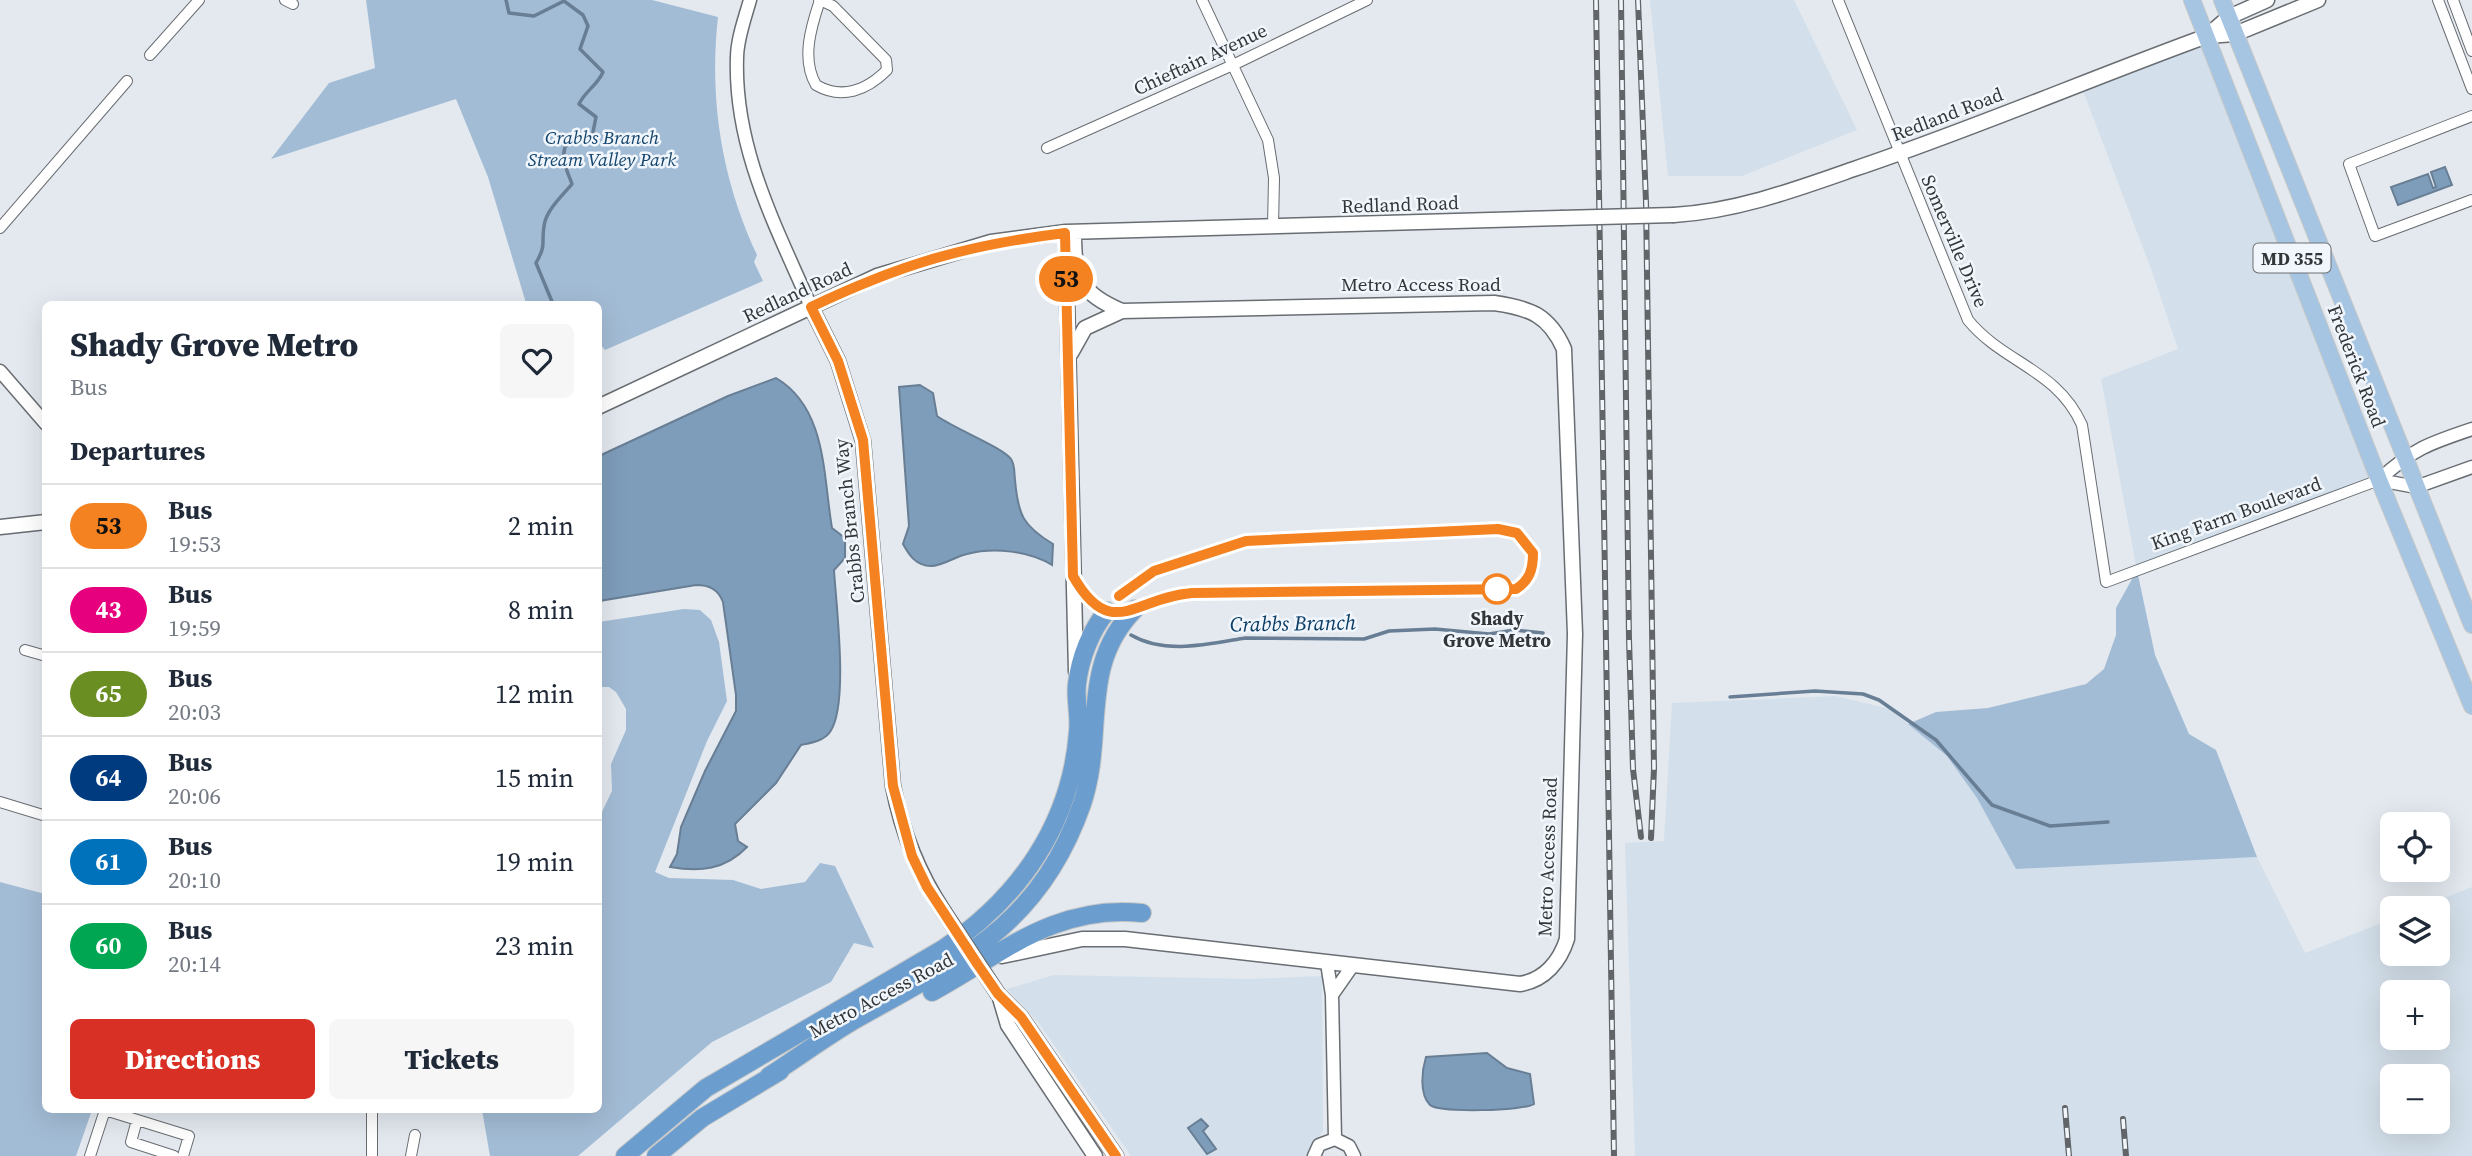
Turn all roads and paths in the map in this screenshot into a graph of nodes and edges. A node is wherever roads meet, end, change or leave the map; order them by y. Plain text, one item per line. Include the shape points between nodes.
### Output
1 (199, 0) edge
2 (750, 0) edge
3 (820, 0) edge
4 (1202, 0) edge
5 (1367, 0) edge
6 (1838, 0) edge
7 (2192, 0) edge
8 (2222, 0) edge
9 (2267, 0) edge
10 (2318, 0) edge
11 (2438, 0) edge
12 (2453, 0) edge
13 (2229, 17) junction
14 (2235, 34) junction
15 (2207, 36) junction
16 (2472, 51) edge
17 (150, 55) dead end
18 (1234, 64) junction
19 (127, 81) dead end
20 (2472, 89) edge
21 (2472, 116) edge
22 (1047, 148) dead end
23 (1899, 154) junction
24 (2472, 200) edge
25 (1273, 227) junction
26 (0, 228) edge
27 (1069, 232) junction
28 (811, 307) junction
29 (1122, 311) junction
30 (1069, 361) junction
31 (0, 371) edge
32 (602, 405) edge
33 (42, 419) edge
34 (2472, 429) edge
35 (2404, 457) junction
36 (2472, 467) edge
37 (2379, 481) junction
38 (2416, 487) junction
39 (42, 522) edge
40 (0, 527) edge
41 (2106, 582) joint
42 (1135, 610) dead end
43 (1107, 611) dead end
44 (2472, 625) edge
45 (25, 650) dead end
46 (42, 655) edge
47 (1077, 684) junction
48 (2472, 706) edge
49 (0, 802) edge
50 (42, 815) edge
51 (1142, 913) dead end
52 (988, 961) junction
53 (1327, 963) junction
54 (1353, 965) junction
55 (998, 994) junction
56 (1332, 995) junction
57 (769, 1076) junction
58 (104, 1113) edge
59 (116, 1113) edge
60 (372, 1113) edge
61 (137, 1119) junction
62 (415, 1135) dead end
63 (1335, 1139) junction
64 (90, 1156) edge
65 (174, 1156) edge
66 (183, 1156) edge
67 (372, 1156) edge
68 (411, 1156) edge
69 (625, 1156) edge
70 (656, 1156) edge
71 (1095, 1156) edge
72 (1116, 1156) edge
73 (1314, 1156) edge
74 (1354, 1156) edge

1 - 17 street
2 - 28 street, Crabbs Branch Way via 737,55 738,109 767,210
3 - 3 street via 834,6 886,60 887,70 858,91 840,93 816,85 808,62
4 - 18 street
5 - 18 street, Chieftain Avenue
6 - 23 street, Somerville Drive
7 - 15 main road, Frederick Road / MD 355
8 - 13 main road, Frederick Road / MD 355
9 - 13 main road
10 - 14 main road
11 - 20 street
12 - 16 street
13 - 14 main road, Frederick Road / MD 355
13 - 15 main road
14 - 15 main road
14 - 35 main road, Frederick Road / MD 355
15 - 23 main road, Redland Road
15 - 37 main road, Frederick Road / MD 355
18 - 22 street, Chieftain Avenue
18 - 25 street via 1269,144
19 - 26 street
21 - 24 street via 2348,164 2375,236
23 - 25 main road, Redland Road, bridge via 1760,201 1708,213
23 - 41 street, Somerville Drive via 1968,320 1980,334 2045,377 2076,411
25 - 27 main road, Redland Road
27 - 28 main road, Redland Road via 991,242 930,258 877,276
27 - 29 main road via 1080,281 1102,302
27 - 30 main road, Metro Access Road
28 - 32 main road, Redland Road
28 - 55 main road, Crabbs Branch Way, bridge via 838,361 863,440 899,816 927,887
29 - 30 main road via 1085,328
29 - 54 main road, Metro Access Road via 1494,303 1518,306 1539,316 1555,329 1564,349 1575,634 1568,925 1563,950 1541,976 1520,984
30 - 47 main road, Metro Access Road
31 - 33 street
34 - 35 street, King Farm Boulevard
35 - 37 street, King Farm Boulevard
35 - 38 main road, Frederick Road / MD 355
36 - 38 street, King Farm Boulevard
37 - 38 street, King Farm Boulevard
37 - 41 street, King Farm Boulevard
37 - 48 main road, Frederick Road / MD 355
38 - 44 main road, Frederick Road / MD 355
39 - 40 main road
42 - 57 highway via 1117,629 1103,655 1092,770 1074,824 1059,855 1021,908 980,948 857,1018
43 - 47 highway via 1089,641
45 - 46 street
47 - 69 highway, Metro Access Road via 1078,733 1063,801 1044,845 996,909 943,949 706,1088
49 - 50 street
51 - 52 highway via 1115,910 1077,915 1035,930
52 - 53 main road, Metro Access Road via 1038,946 1102,939
52 - 57 highway, Metro Access Road
53 - 54 main road, Metro Access Road
53 - 56 street
54 - 56 street
55 - 71 main road, Crabbs Branch Way via 1008,1025
55 - 72 main road, Crabbs Branch Way via 1021,1017
56 - 63 street
57 - 70 highway, Metro Access Road via 702,1118
58 - 64 street
59 - 61 street
60 - 67 street
61 - 65 street via 131,1142
61 - 66 street via 189,1136
62 - 68 street
63 - 73 street via 1319,1145
63 - 74 street via 1349,1146

